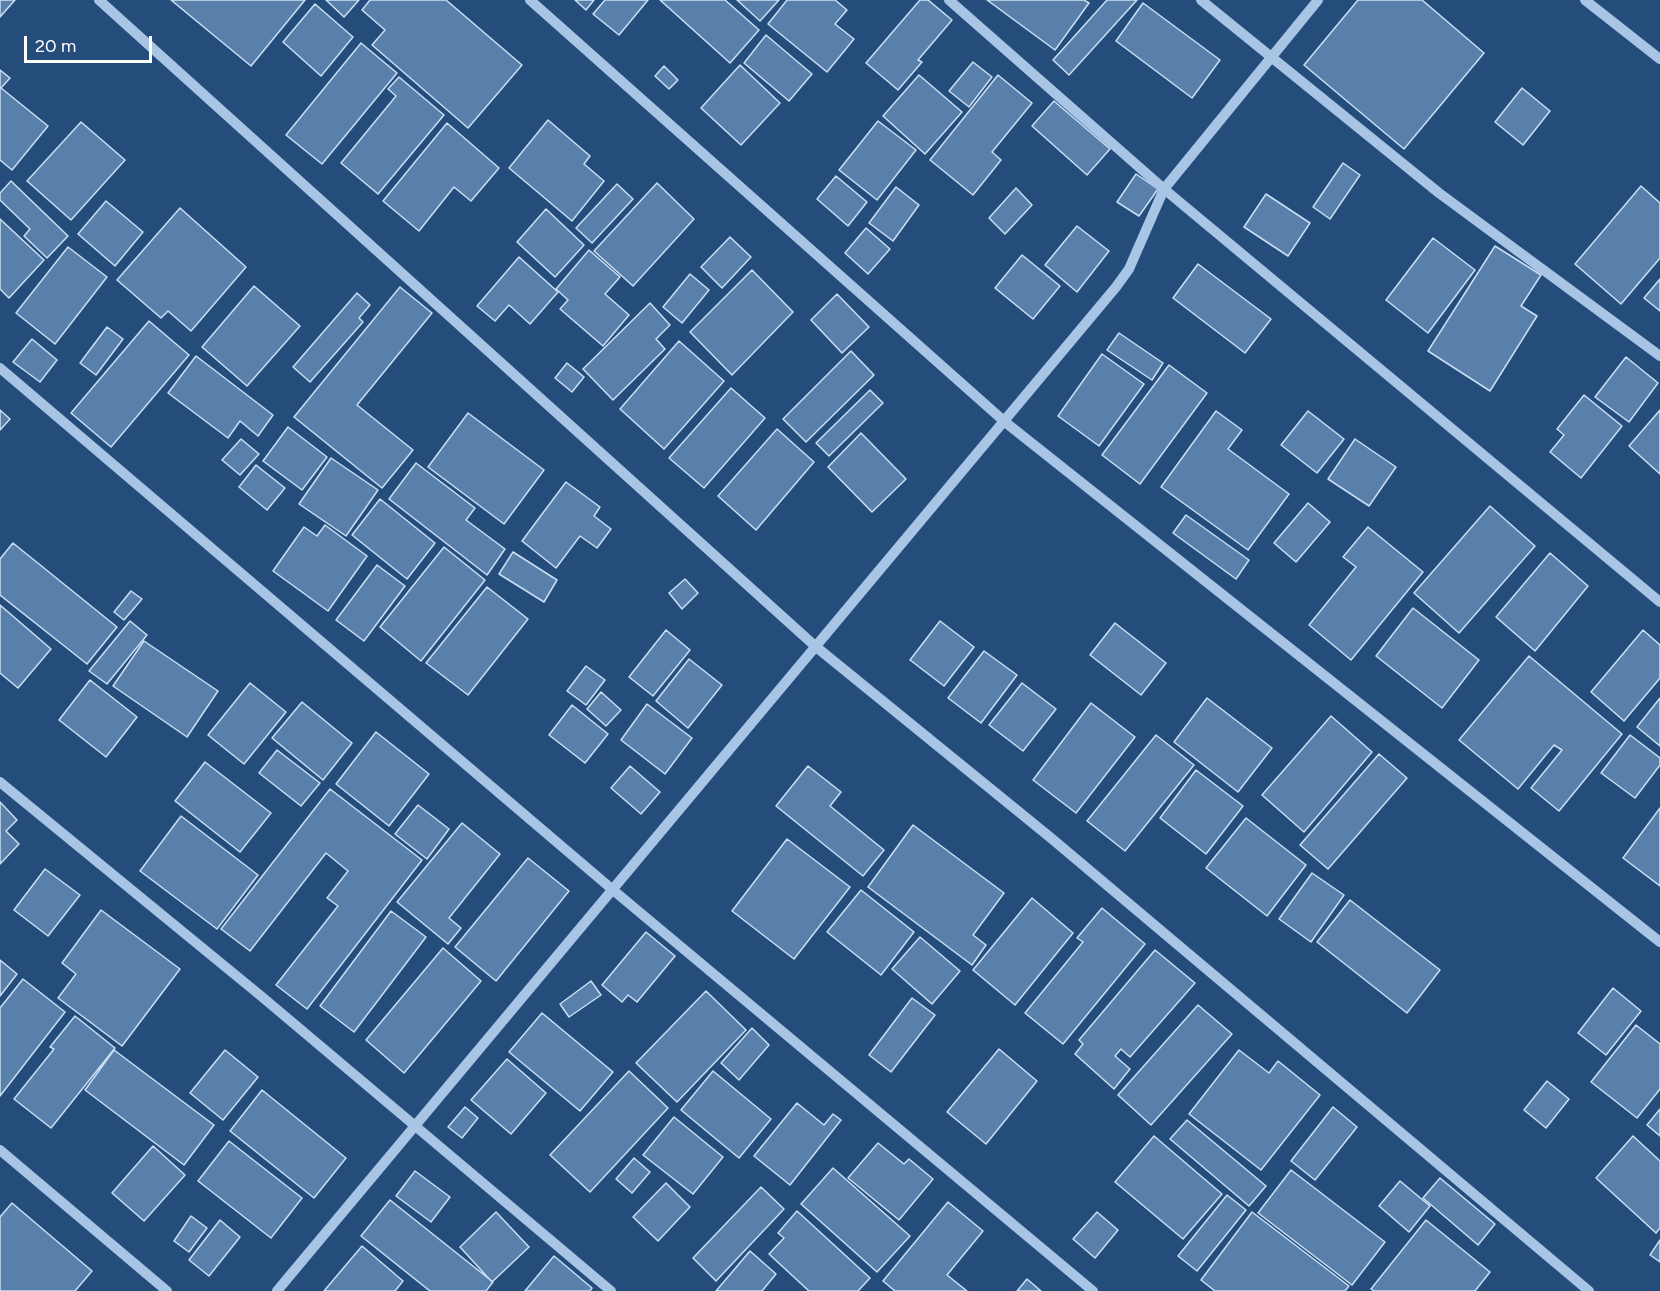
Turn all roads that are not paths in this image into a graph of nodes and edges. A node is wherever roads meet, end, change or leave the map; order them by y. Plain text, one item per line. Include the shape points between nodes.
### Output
1 (99, 0) edge
2 (530, 0) edge
3 (949, 0) edge
4 (1201, 0) edge
5 (1318, 0) edge
6 (1585, 0) edge
7 (1272, 57) junction
8 (1660, 59) edge
9 (1164, 189) junction
10 (1660, 356) edge
11 (0, 368) edge
12 (1005, 422) junction
13 (1660, 602) edge
14 (815, 646) junction
15 (0, 782) edge
16 (614, 890) junction
17 (1660, 942) edge
18 (414, 1128) junction
19 (0, 1150) edge
20 (167, 1291) edge
21 (277, 1291) edge
22 (611, 1291) edge
23 (1093, 1291) edge
24 (1589, 1291) edge

1 - 14 street
2 - 12 street
3 - 9 street
4 - 7 street
5 - 7 street
6 - 8 street
7 - 9 street
7 - 10 street via 1439,193
9 - 12 street via 1129,269
9 - 13 street
11 - 16 street
12 - 14 street
12 - 17 street
14 - 16 street
14 - 24 street via 1051,838
15 - 18 street via 261,996
16 - 18 street
16 - 23 street
18 - 21 street
18 - 22 street
19 - 20 street

